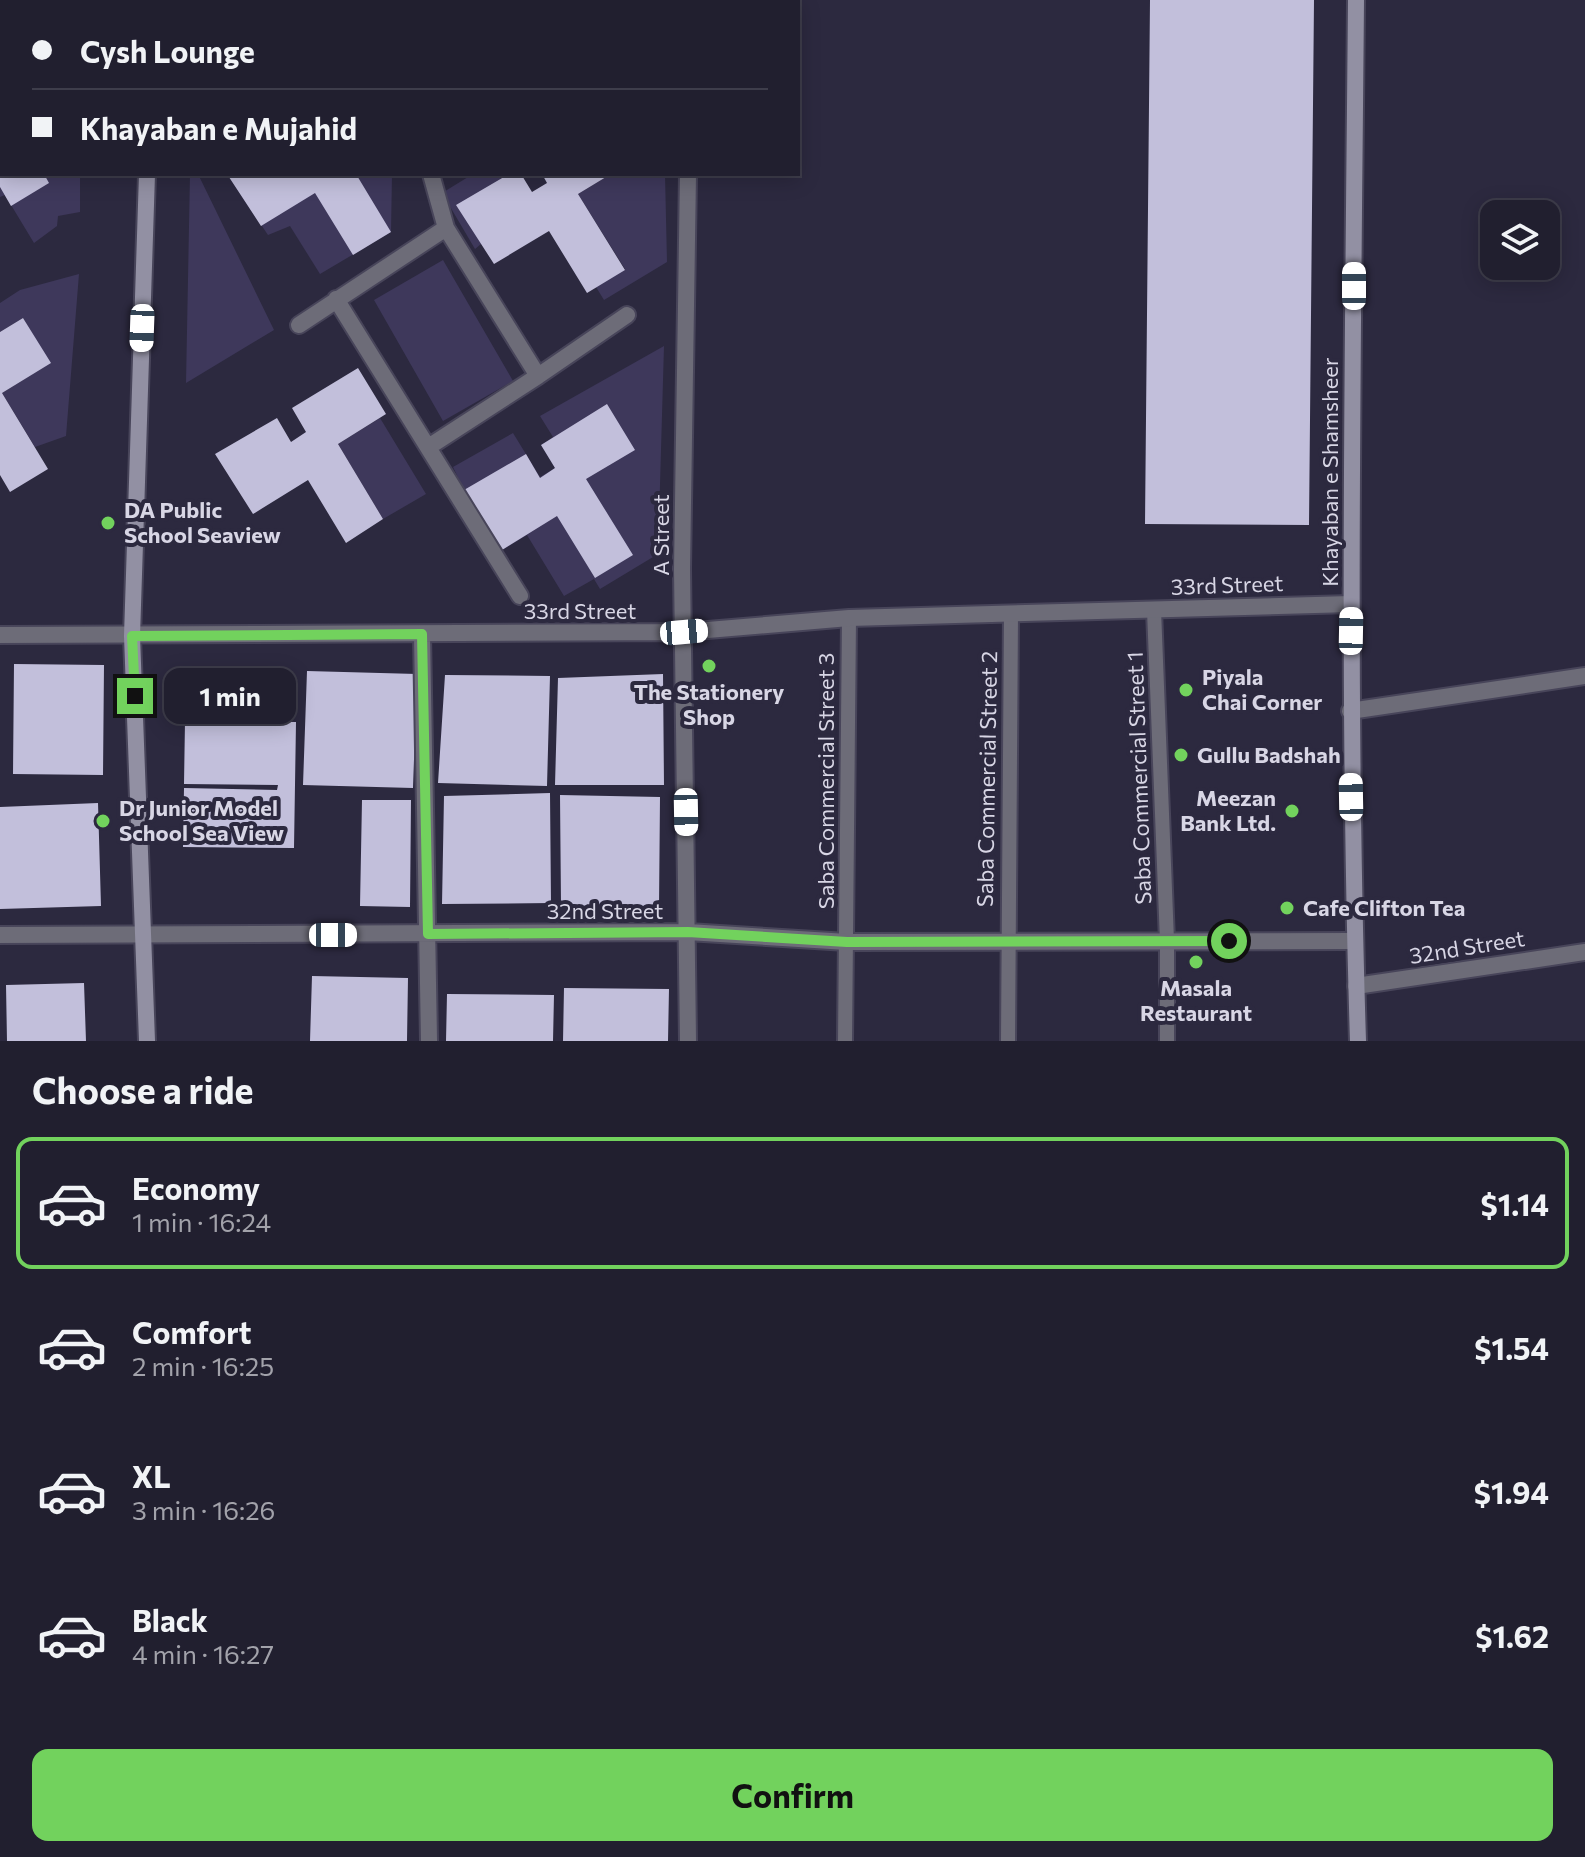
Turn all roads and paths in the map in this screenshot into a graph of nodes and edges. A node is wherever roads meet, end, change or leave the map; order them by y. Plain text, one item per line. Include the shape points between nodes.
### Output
1 (1356, 0) edge
2 (147, 176) edge
3 (432, 176) edge
4 (688, 176) edge
5 (446, 228) junction
6 (336, 299) junction
7 (627, 315) dead end
8 (299, 325) dead end
9 (538, 376) junction
10 (430, 446) junction
11 (520, 596) dead end
12 (1351, 604) junction
13 (1154, 610) junction
14 (1011, 613) junction
15 (849, 618) junction
16 (684, 632) junction
17 (422, 634) junction
18 (0, 635) edge
19 (132, 636) junction
20 (1585, 676) edge
21 (1350, 711) junction
22 (688, 932) junction
23 (428, 934) junction
24 (0, 935) edge
25 (144, 935) junction
26 (1008, 941) junction
27 (1167, 941) junction
28 (1353, 941) junction
29 (847, 942) junction
30 (1585, 952) edge
31 (1356, 986) junction
32 (147, 1041) edge
33 (429, 1041) edge
34 (688, 1041) edge
35 (845, 1041) edge
36 (1008, 1041) edge
37 (1167, 1041) edge
38 (1358, 1041) edge

1 - 12 main road, Khayaban e Shamsheer
2 - 19 main road
3 - 5 street
4 - 16 street, A Street
5 - 6 street
5 - 9 street
6 - 8 street
6 - 10 street
7 - 9 street
9 - 10 street
10 - 11 street
12 - 13 street, 33rd Street
12 - 21 main road, Khayaban e Shamsheer
13 - 14 street, 33rd Street
13 - 27 lane, Saba Commercial Street 1
14 - 15 street, 33rd Street
14 - 26 lane, Saba Commercial Street 2
15 - 16 street, 33rd Street
15 - 29 lane, Saba Commercial Street 3
16 - 17 street, 33rd Street
16 - 22 street, A Street
17 - 19 street, 33rd Street
17 - 23 street
18 - 19 street, 33rd Street
19 - 25 main road
20 - 21 street
21 - 28 main road, Khayaban e Shamsheer
22 - 23 street, 32nd Street
22 - 29 street, 32nd Street
22 - 34 street, A Street
23 - 25 street, 32nd Street
23 - 33 street
24 - 25 street, 32nd Street
25 - 32 main road
26 - 27 street, 32nd Street
26 - 29 street, 32nd Street
26 - 36 lane, Saba Commercial Street 2
27 - 28 street, 32nd Street
27 - 37 lane, Saba Commercial Street 1
28 - 31 main road, Khayaban e Shamsheer
29 - 35 lane, Saba Commercial Street 3
30 - 31 street, 32nd Street
31 - 38 main road, Khayaban e Shamsheer

